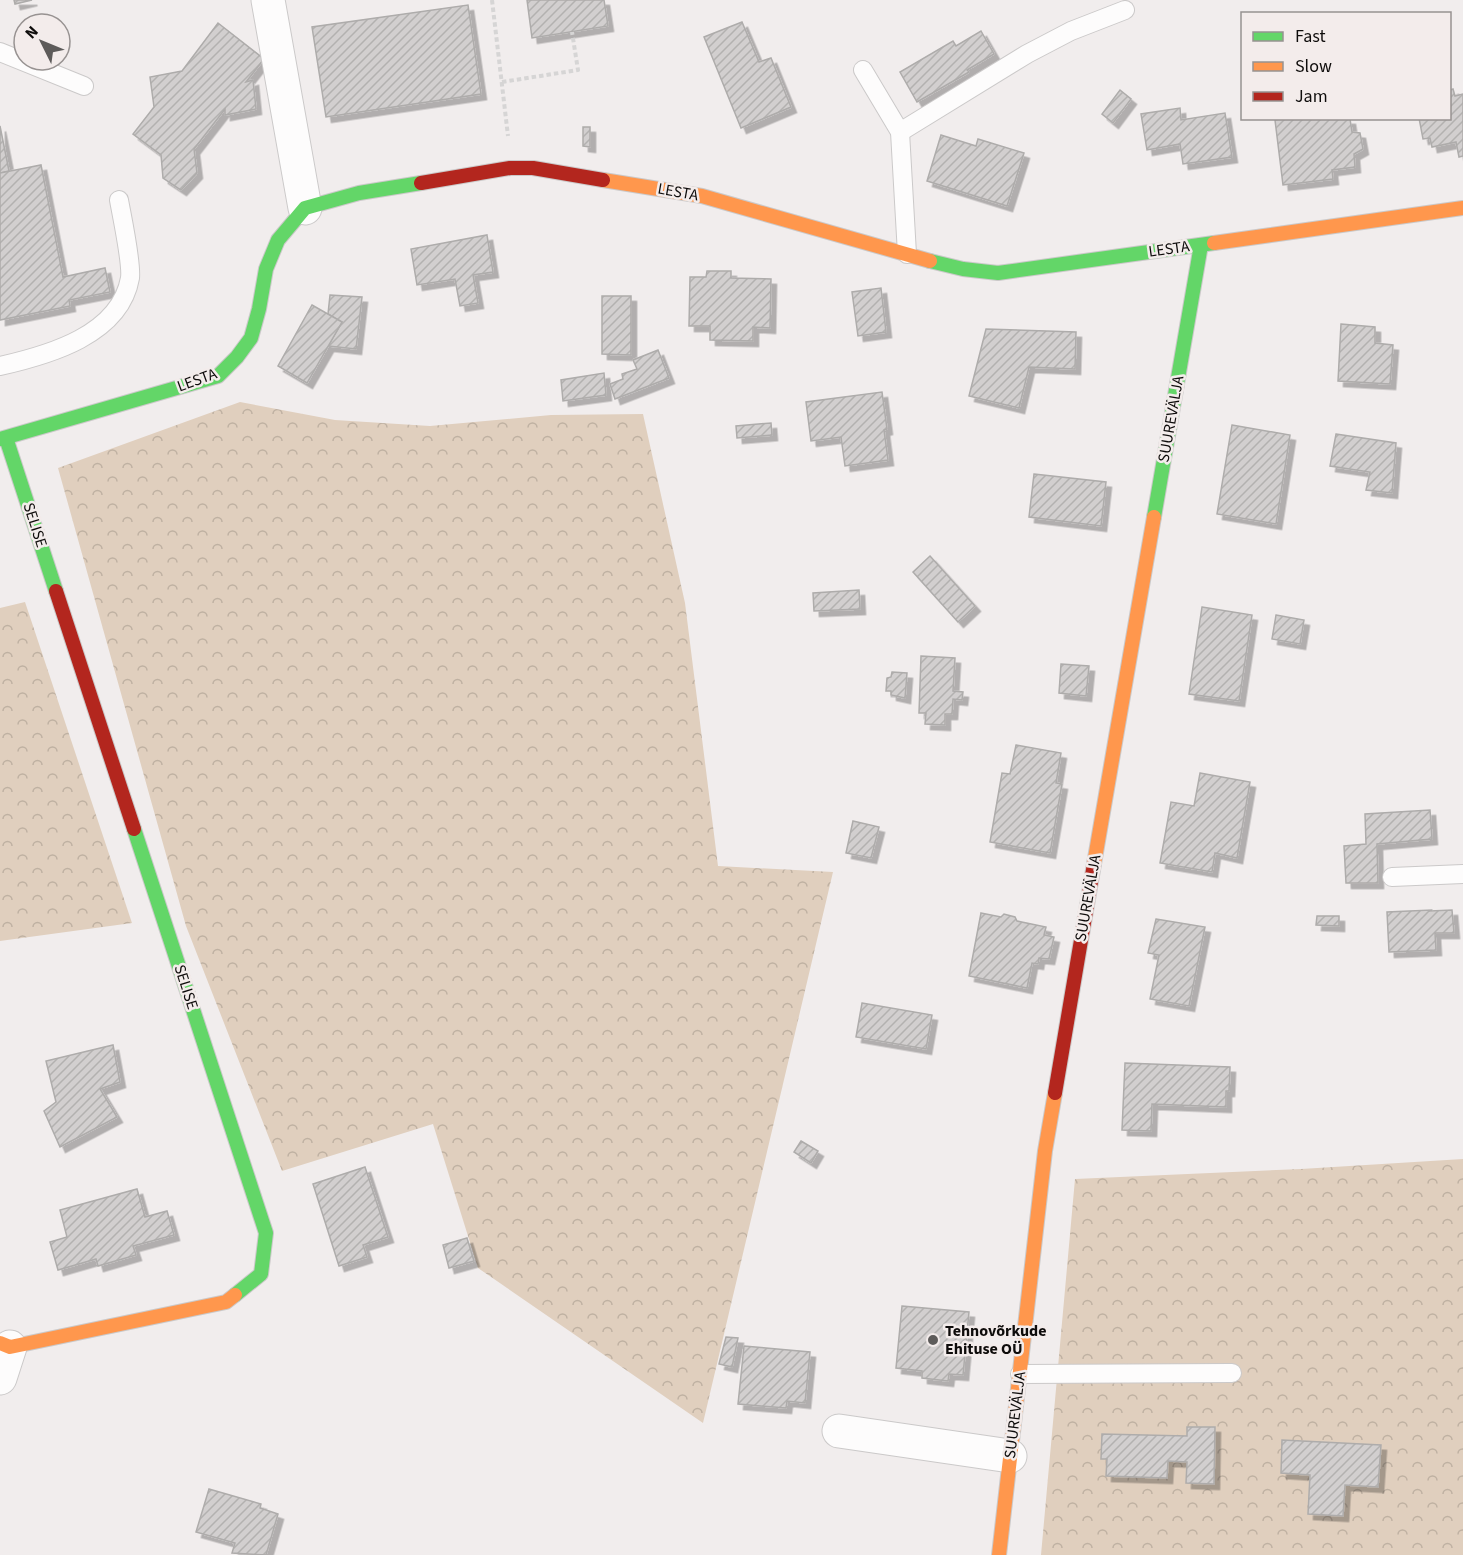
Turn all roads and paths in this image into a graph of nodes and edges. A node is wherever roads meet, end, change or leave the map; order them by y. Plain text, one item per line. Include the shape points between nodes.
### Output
1 (268, 0) edge
2 (492, 0) edge
3 (1125, 10) dead end
4 (572, 32) dead end
5 (0, 52) edge
6 (864, 70) dead end
7 (502, 82) junction
8 (84, 86) dead end
9 (900, 132) junction
10 (510, 168) junction
11 (119, 200) dead end
12 (304, 208) junction
13 (1463, 208) edge
14 (1201, 245) junction
15 (907, 254) junction
16 (0, 366) edge
17 (3, 439) edge
18 (1463, 874) edge
19 (1392, 877) dead end
20 (5, 1345) edge
21 (1232, 1373) dead end
22 (1020, 1374) junction
23 (0, 1378) edge
24 (839, 1431) dead end
25 (1010, 1456) junction
26 (999, 1555) edge

1 - 12 street
2 - 7 path
3 - 9 lane via 1027,54
4 - 7 path via 578,70
5 - 8 lane
6 - 9 lane
7 - 10 path
9 - 15 lane
10 - 12 street, LESTA via 359,193
10 - 15 street, LESTA via 533,168 702,196
11 - 16 lane via 131,276 123,301 107,321 74,343
12 - 17 street, LESTA via 278,240 266,269 251,338 218,375
13 - 14 street, LESTA
14 - 15 street, LESTA via 998,273 960,270
14 - 22 street, SUUREVÄLJA via 1045,1151
17 - 20 street, SELISE via 266,1233 261,1274 226,1302
18 - 19 lane
20 - 23 street
21 - 22 lane
22 - 25 street, SUUREVÄLJA
24 - 25 street
25 - 26 street, SUUREVÄLJA

